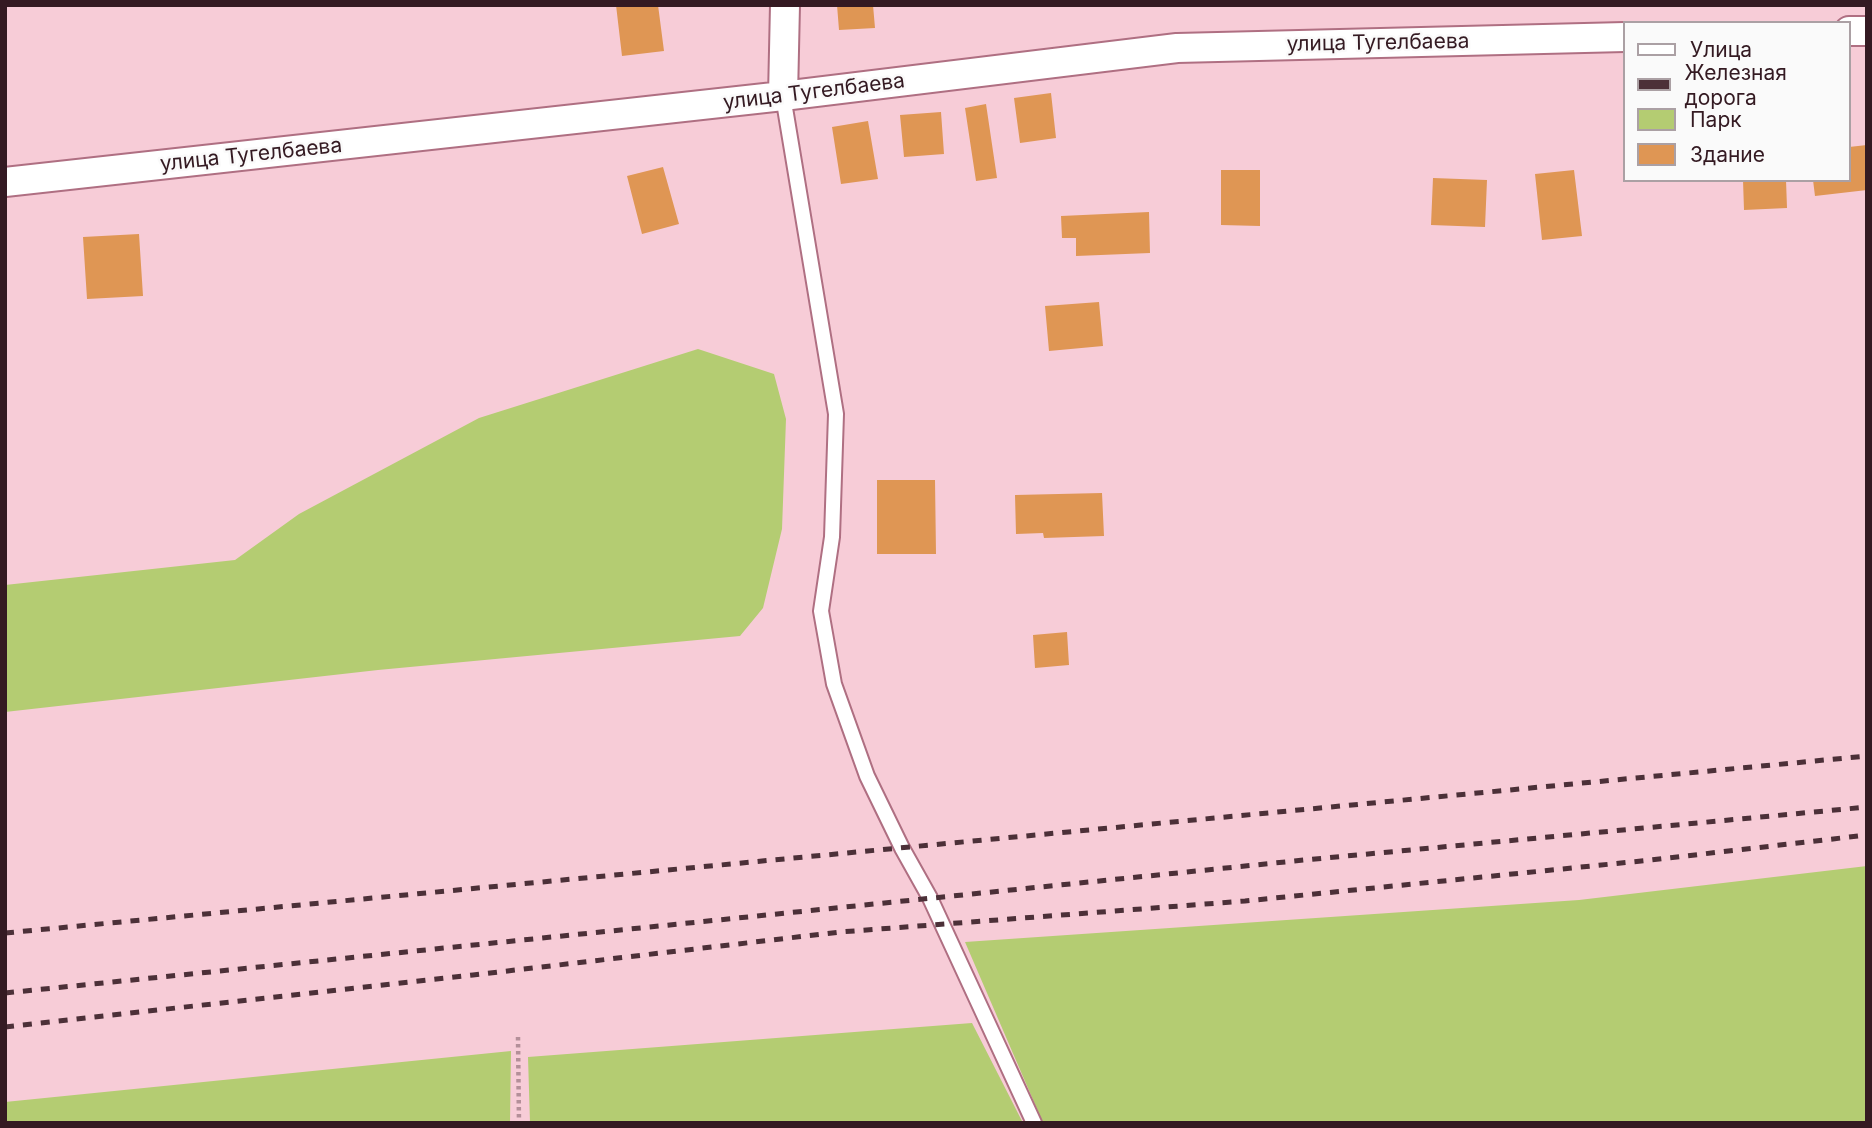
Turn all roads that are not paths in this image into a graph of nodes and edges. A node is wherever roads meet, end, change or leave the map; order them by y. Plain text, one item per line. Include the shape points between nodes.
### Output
1 (785, 5) edge
2 (1624, 37) edge
3 (783, 96) junction
4 (5, 182) edge
5 (1034, 1123) edge

1 - 3 street
2 - 3 street, улица Тугелбаева via 1177,48
3 - 4 street, улица Тугелбаева
3 - 5 lane via 836,414 832,537 821,611 834,684 867,776 930,898

